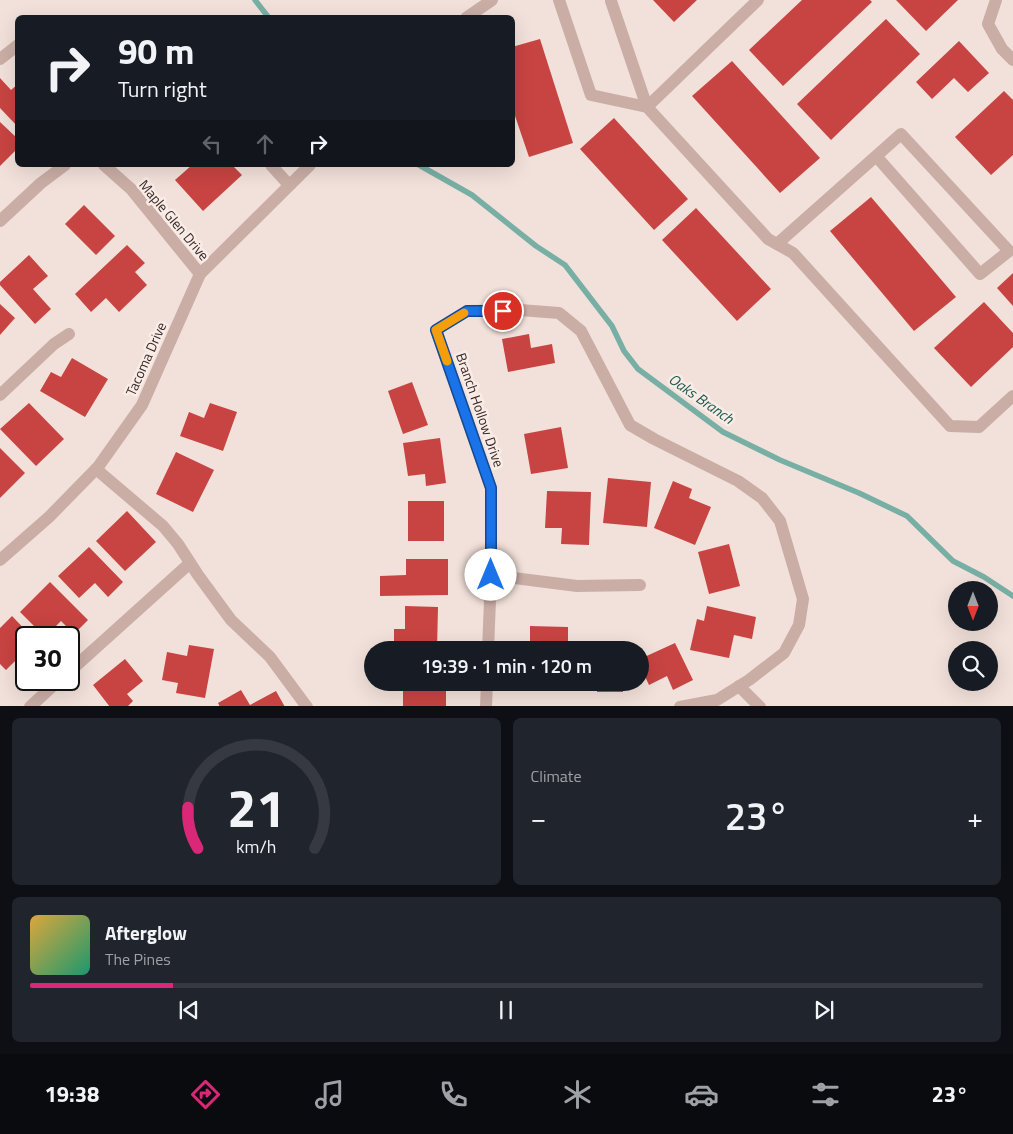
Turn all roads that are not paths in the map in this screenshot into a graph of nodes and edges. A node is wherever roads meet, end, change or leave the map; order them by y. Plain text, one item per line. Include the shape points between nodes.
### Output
1 (492, 0) edge
2 (559, 0) edge
3 (758, 0) edge
4 (996, 0) edge
5 (611, 1) dead end
6 (470, 15) edge
7 (15, 47) edge
8 (0, 59) edge
9 (1013, 60) edge
10 (647, 107) junction
11 (876, 156) junction
12 (62, 167) edge
13 (106, 167) edge
14 (273, 167) edge
15 (308, 167) edge
16 (290, 185) junction
17 (0, 221) edge
18 (776, 244) junction
19 (200, 274) junction
20 (68, 334) dead end
21 (0, 395) edge
22 (1013, 396) edge
23 (96, 469) junction
24 (0, 560) edge
25 (190, 563) junction
26 (491, 575) junction
27 (640, 585) dead end
28 (488, 641) edge
29 (80, 662) edge
30 (739, 686) junction
31 (47, 691) edge
32 (486, 691) edge
33 (30, 706) edge
34 (308, 706) edge
35 (486, 706) edge
36 (680, 706) edge
37 (760, 706) edge

1 - 6 street
2 - 10 street via 591,95
3 - 10 street
4 - 9 street via 988,24 1002,49
5 - 10 street
7 - 8 street
10 - 18 street
11 - 11 street via 902,134 1009,251 980,274
11 - 18 street
12 - 17 street
13 - 19 street, Maple Glen Drive via 131,189
14 - 16 street
15 - 16 street, Tacoma Drive
16 - 19 street, Tacoma Drive
18 - 22 street via 793,253 950,426 980,427
19 - 23 street, Tacoma Drive via 142,405
20 - 21 street
23 - 24 street, Tacoma Drive via 49,517
23 - 25 street via 163,526
25 - 29 street
25 - 34 street via 231,620 270,657
26 - 27 street via 577,586
26 - 28 street, Branch Hollow Drive
26 - 30 street, Branch Hollow Drive via 491,488 436,330 467,311 559,313 581,331 630,425 738,481 762,498 780,521 802,599 799,625 784,653
30 - 36 street via 717,700
30 - 37 street
31 - 33 street
32 - 35 street

